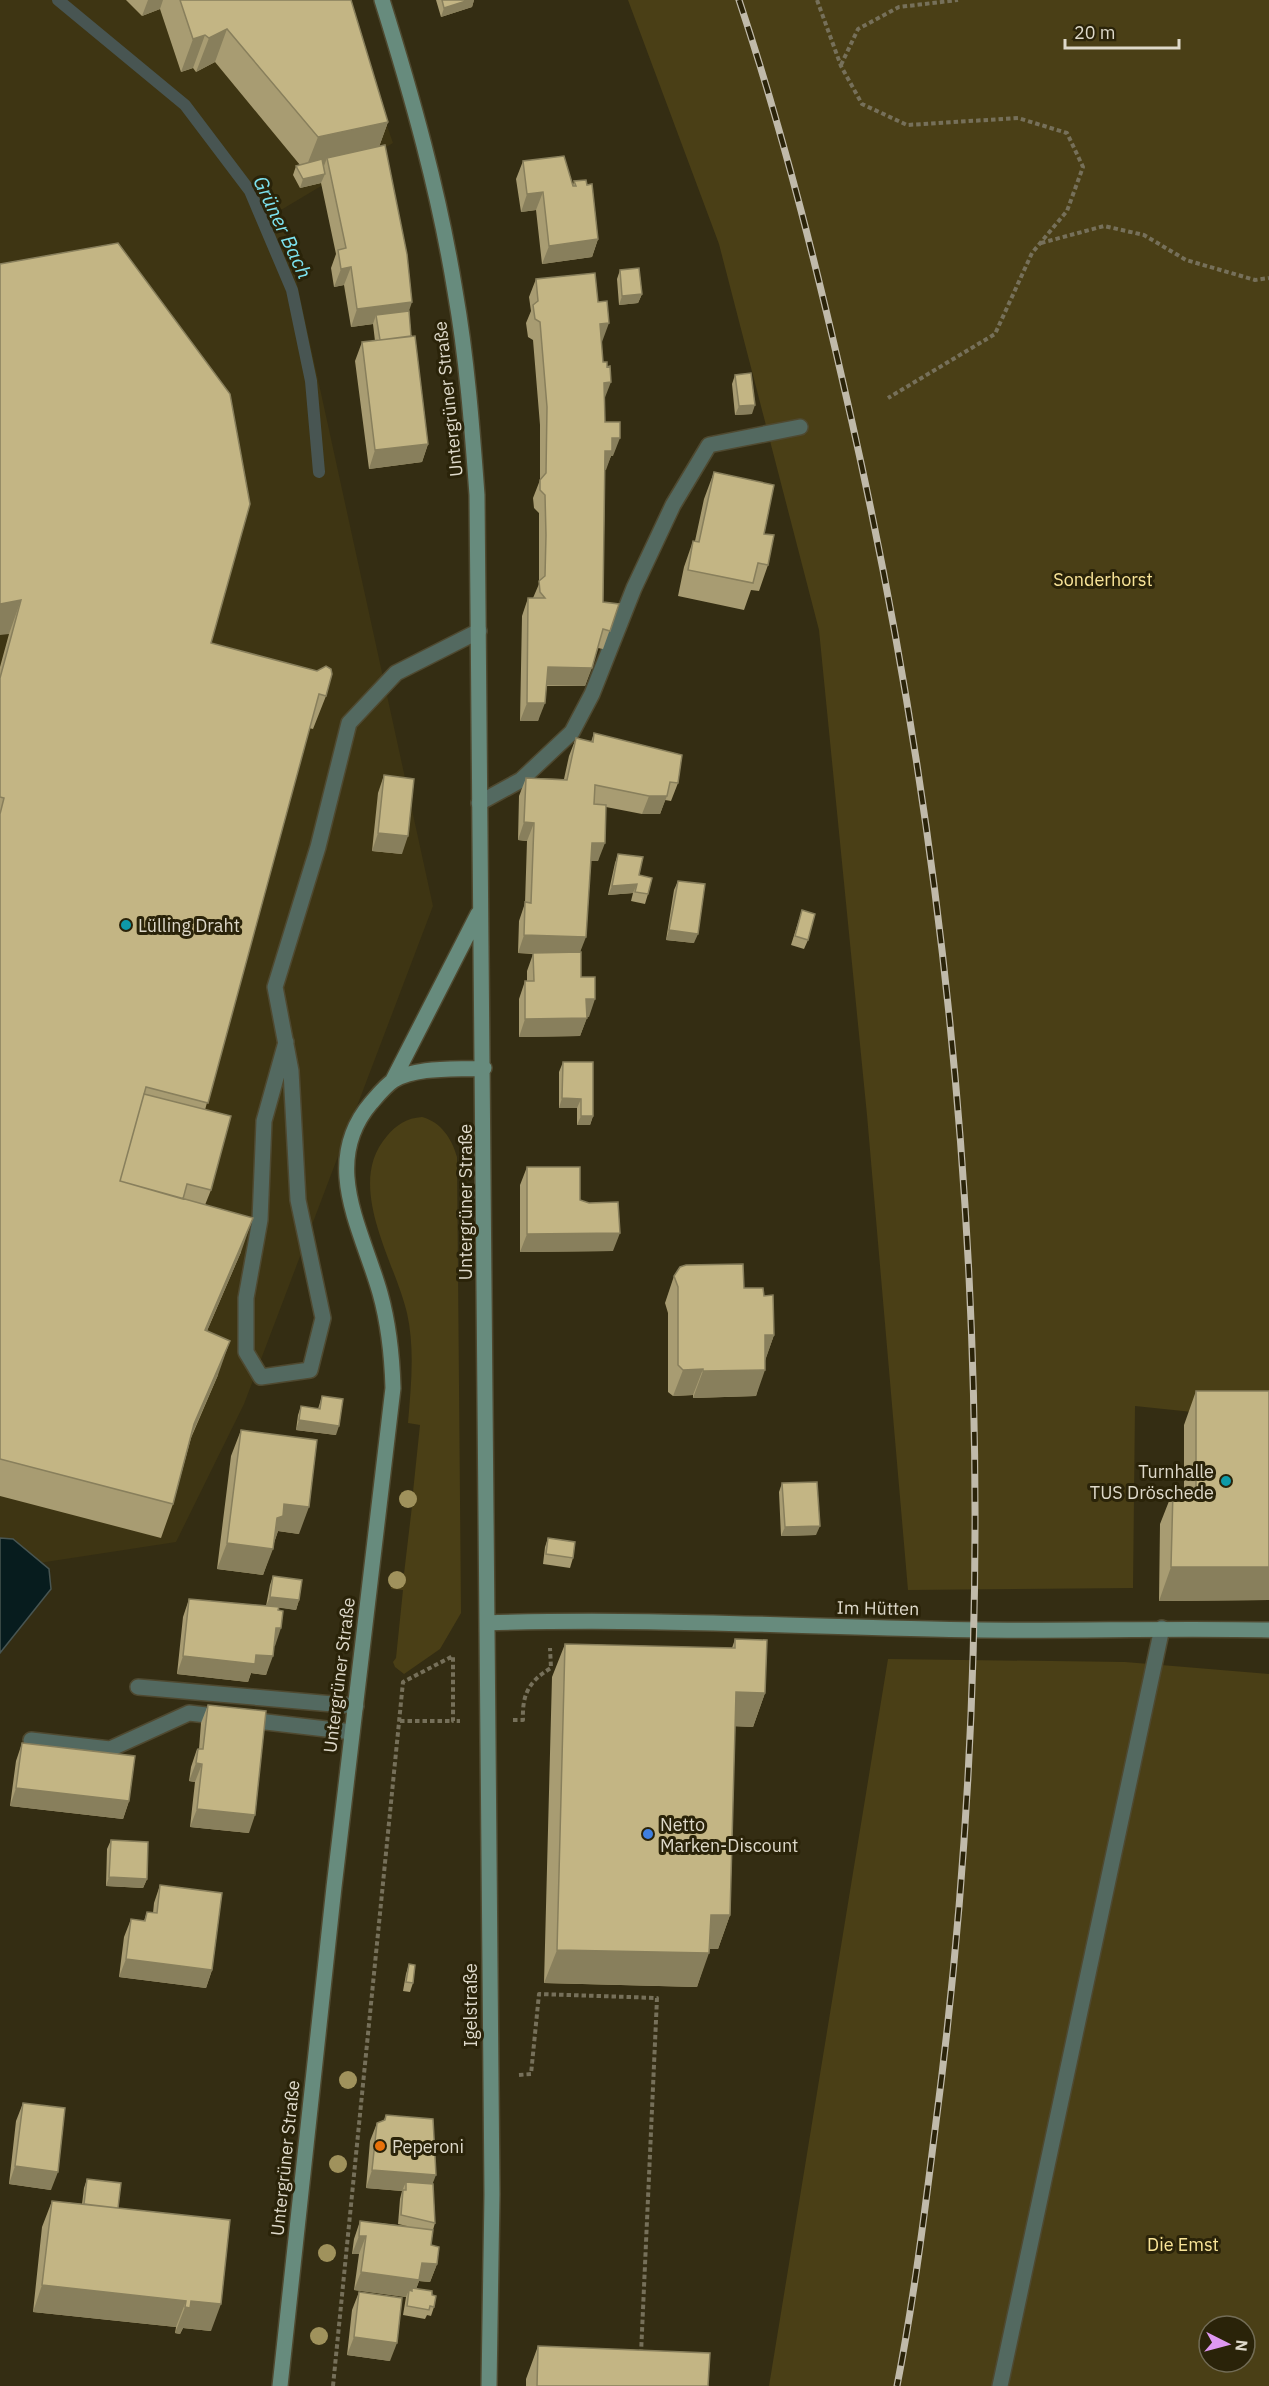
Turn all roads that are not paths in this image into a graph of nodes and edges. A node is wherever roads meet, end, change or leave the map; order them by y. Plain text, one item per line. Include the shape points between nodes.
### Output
1 (382, 0) edge
2 (800, 427) dead end
3 (479, 631) junction
4 (479, 803) junction
5 (480, 912) junction
6 (286, 1042) junction
7 (484, 1068) junction
8 (393, 1080) junction
9 (487, 1623) junction
10 (1162, 1628) junction
11 (1269, 1630) edge
12 (138, 1687) dead end
13 (356, 1706) junction
14 (352, 1732) junction
15 (31, 1740) dead end
16 (280, 2386) edge
17 (489, 2386) edge
18 (999, 2386) edge

1 - 3 main road, Untergrüner Straße via 435,188 455,291 476,473
2 - 4 lane via 709,445 673,505 572,732 521,780
3 - 4 main road, Untergrüner Straße
3 - 6 lane via 396,673 349,723 318,847 275,987
4 - 5 main road, Untergrüner Straße
5 - 7 main road, Untergrüner Straße
5 - 8 main road, Untergrüner Straße
6 - 6 lane via 298,1200 323,1318 309,1370 261,1377 246,1352 246,1298 260,1220 264,1121
7 - 8 main road via 416,1072
7 - 9 main road, Untergrüner Straße
8 - 13 main road, Untergrüner Straße via 362,1114 351,1136 345,1162 355,1223 380,1293 392,1344 393,1388
9 - 10 main road, Im Hütten via 984,1630
9 - 17 main road, Igelstraße via 492,2291
10 - 11 main road, Im Hütten
10 - 18 lane
12 - 13 lane
13 - 14 main road, Untergrüner Straße
14 - 15 lane via 189,1713 110,1749
14 - 16 main road, Untergrüner Straße

